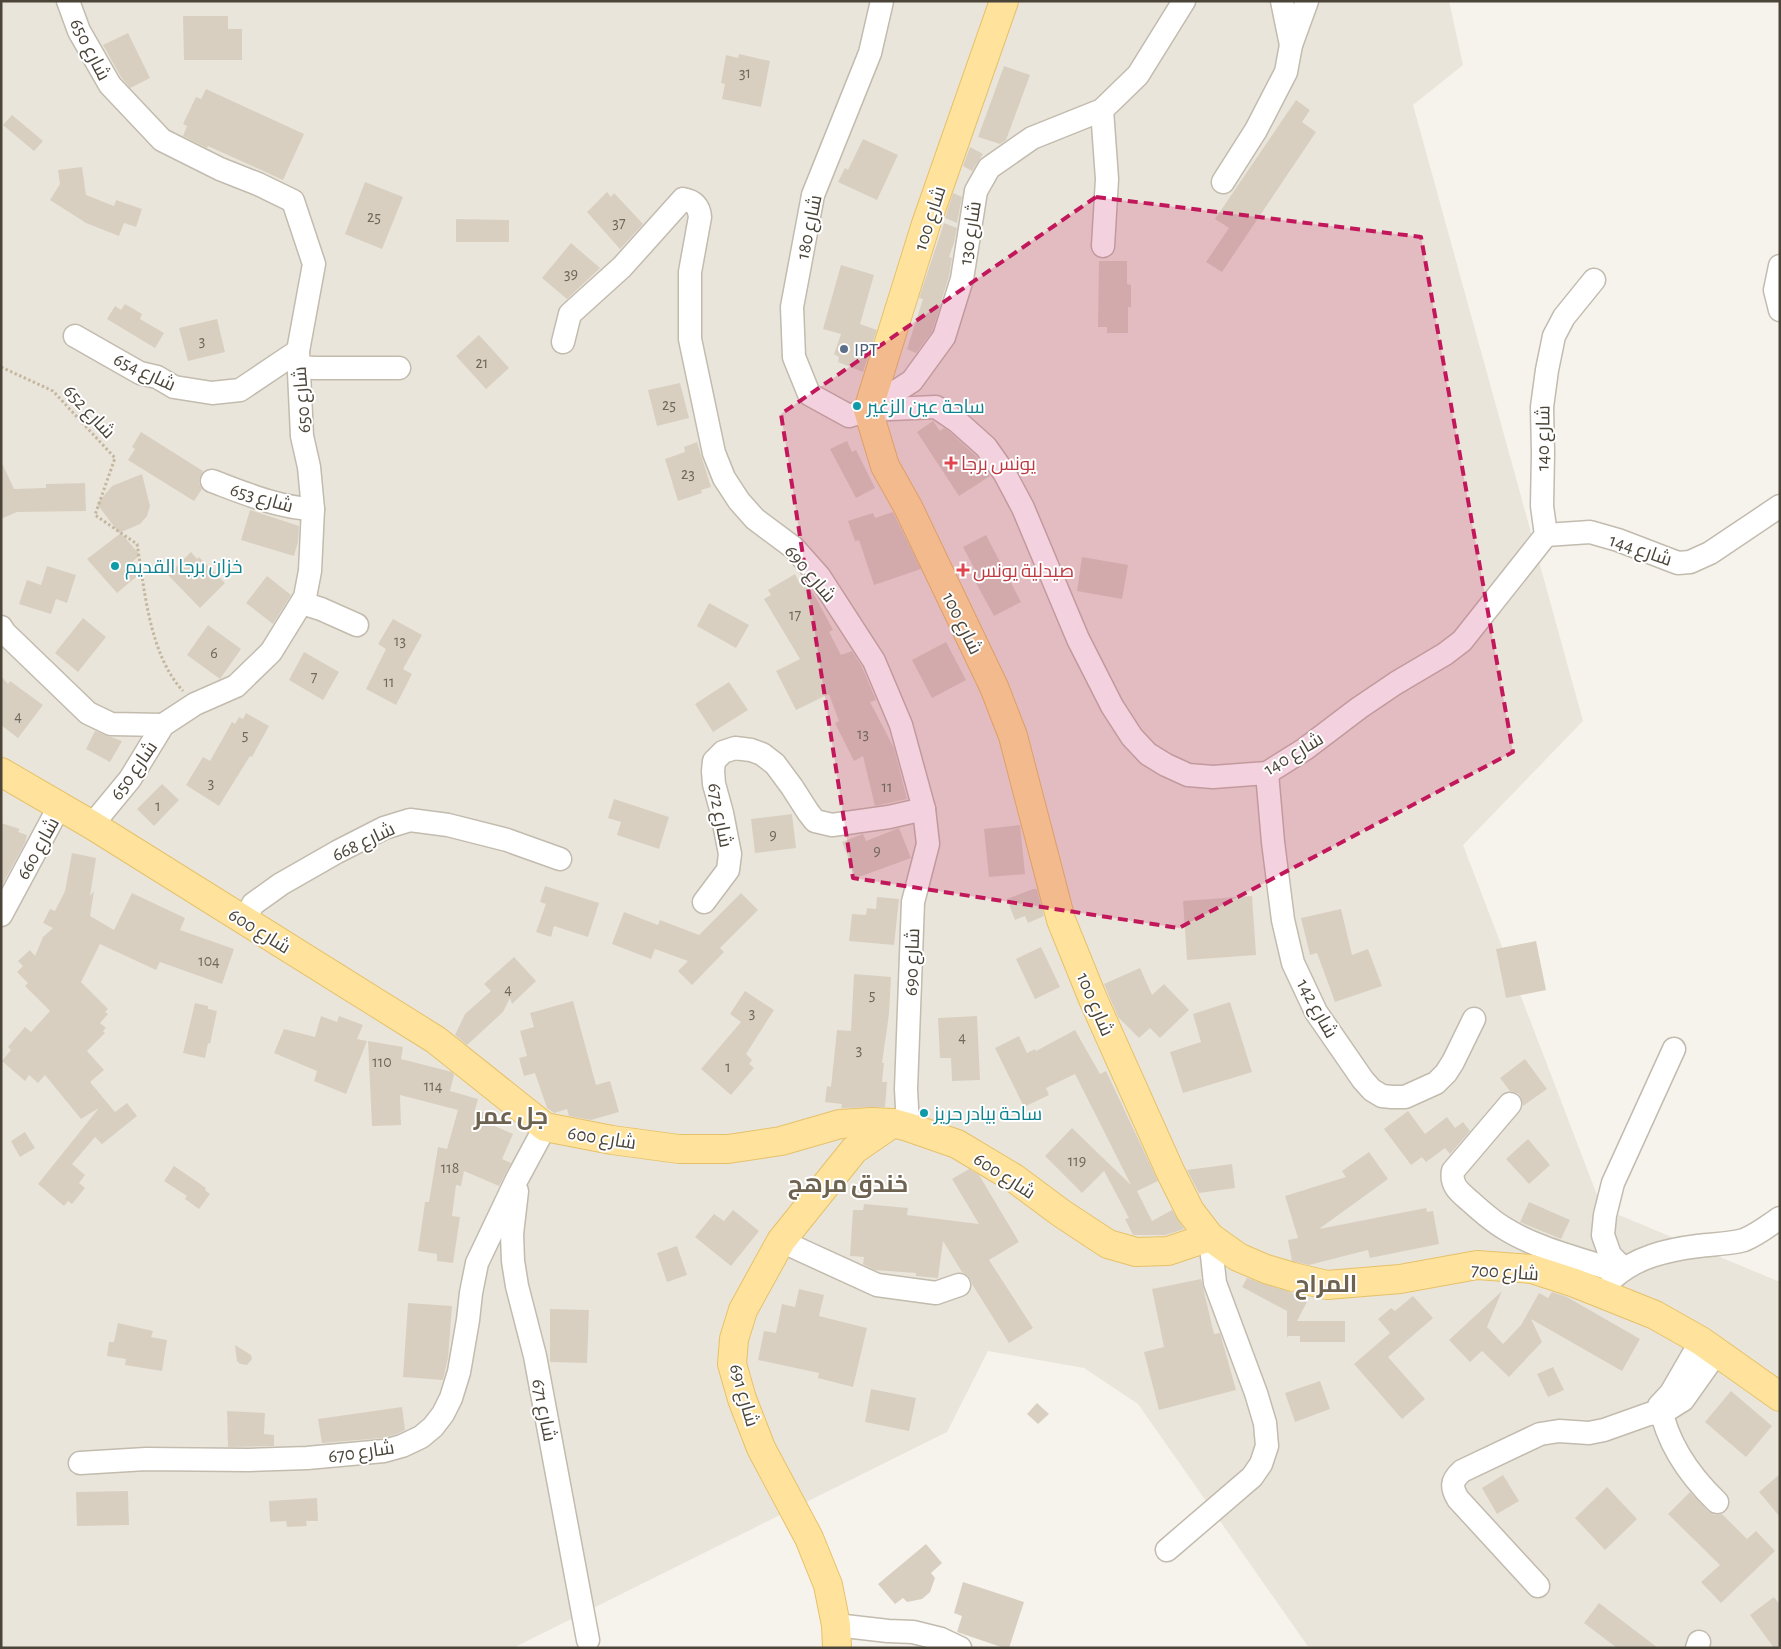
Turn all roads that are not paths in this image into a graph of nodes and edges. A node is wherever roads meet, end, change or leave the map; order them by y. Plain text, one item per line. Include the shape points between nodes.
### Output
1 (68, 1) edge
2 (882, 1) edge
3 (1004, 1) edge
4 (1184, 1) edge
5 (1282, 1) edge
6 (1306, 1) edge
7 (1291, 45) junction
8 (1102, 110) junction
9 (1223, 182) dead end
10 (1103, 246) dead end
11 (1780, 266) edge
12 (1594, 280) dead end
13 (1780, 310) edge
14 (76, 336) dead end
15 (563, 342) dead end
16 (298, 359) junction
17 (399, 368) dead end
18 (868, 410) junction
19 (212, 481) dead end
20 (1780, 506) edge
21 (314, 510) junction
22 (1546, 535) junction
23 (302, 603) junction
24 (357, 625) dead end
25 (1, 627) edge
26 (163, 725) junction
27 (1, 772) edge
28 (1267, 773) junction
29 (59, 807) junction
30 (924, 809) junction
31 (92, 825) junction
32 (560, 859) dead end
33 (704, 902) dead end
34 (1, 915) edge
35 (244, 921) junction
36 (1474, 1019) dead end
37 (1674, 1049) dead end
38 (1510, 1104) dead end
39 (901, 1125) junction
40 (545, 1128) junction
41 (516, 1179) junction
42 (1780, 1218) edge
43 (1210, 1237) junction
44 (781, 1241) junction
45 (1621, 1271) junction
46 (959, 1285) dead end
47 (1597, 1291) junction
48 (1709, 1347) junction
49 (1780, 1397) edge
50 (1657, 1411) junction
51 (80, 1463) dead end
52 (1717, 1502) dead end
53 (1167, 1550) dead end
54 (1538, 1586) dead end
55 (836, 1636) edge
56 (588, 1640) dead end
57 (960, 1648) edge

1 - 16 street, شارع 650 via 79,31 110,85 162,140 293,201 314,264
2 - 18 street, شارع 180 via 870,53 813,196 792,307 794,357 809,394 849,416
3 - 18 main road, شارع 100 via 926,224
4 - 8 street, شارع 130 via 1138,75
5 - 7 street
6 - 7 street
7 - 9 street via 1286,72 1256,130
8 - 10 street via 1108,179
8 - 18 street, شارع 130 via 1032,138 989,168 976,192 962,279 944,337 912,382
11 - 13 street via 1775,290
12 - 22 street, شارع 140 via 1564,317 1554,336 1547,370 1542,407 1542,506
14 - 16 street, شارع 654 via 140,373 157,377 174,387 212,393 240,390
15 - 30 street, شارع 690 via 570,314 622,267 683,200 696,204 700,217 690,272 690,339 714,453 739,502 754,519 794,548 819,576 874,661 901,725
16 - 17 street via 314,368
16 - 21 street, شارع 650 via 302,436
18 - 28 street, شارع 140 via 936,407 986,447 1023,508 1078,639 1112,706 1132,737 1148,754 1188,775 1213,778
18 - 43 main road, شارع 100 via 884,466 908,507 994,687 1013,736 1061,920 1170,1171 1190,1211
19 - 21 street, شارع 653 via 284,505
20 - 22 street, شارع 144 via 1710,553 1690,562 1678,563 1590,532
21 - 23 street, شارع 650 via 310,571
22 - 28 street, شارع 140 via 1462,640
23 - 24 street
23 - 26 street, شارع 650 via 271,652 236,686 195,704
25 - 26 street via 88,713 111,724
26 - 31 street, شارع 650 via 130,779
27 - 29 main road, شارع 600
28 - 36 street, شارع 142 via 1273,842 1293,963 1316,1012 1363,1080 1382,1096 1392,1097 1406,1097 1436,1083 1453,1062
29 - 31 main road, شارع 600
29 - 34 street, شارع 660
30 - 33 street, شارع 672 via 832,825 815,821 775,764 762,754 734,748 723,752 714,761 713,770 730,854 728,870
30 - 39 street, شارع 690 via 928,844 913,902 906,1089
31 - 35 main road, شارع 600
32 - 35 street, شارع 668 via 507,840 448,825 410,820 384,828 281,884 254,904
35 - 40 main road, شارع 600 via 436,1040
37 - 45 street via 1613,1183 1605,1215 1603,1235 1610,1255
38 - 45 street via 1453,1171 1453,1183 1503,1228
39 - 40 main road, شارع 600 via 872,1122 840,1124 781,1141 728,1149 679,1149
39 - 43 main road, شارع 600 via 957,1144 1014,1178 1108,1244 1136,1252 1168,1251
39 - 44 main road, شارع 691 via 854,1150
40 - 41 street, شارع 670
41 - 51 street, شارع 670 via 477,1263 451,1398 443,1414 421,1438 384,1451 307,1458 146,1459
41 - 56 street, شارع 671 via 517,1202 512,1234 516,1278
42 - 45 street via 1745,1239 1671,1250 1646,1257
43 - 47 main road, شارع 700 via 1238,1257 1266,1269 1327,1285 1400,1279 1477,1266 1532,1269
43 - 53 street via 1215,1283 1256,1393 1265,1423 1267,1446 1252,1477
44 - 46 street via 876,1286 936,1292
44 - 55 main road, شارع 691 via 743,1310 734,1339 732,1364 762,1448 809,1538 825,1577
45 - 47 street
47 - 48 main road, شارع 700 via 1655,1315
48 - 49 main road, شارع 700
48 - 50 street
50 - 52 street via 1683,1463
50 - 54 street via 1597,1431 1540,1434 1456,1476 1452,1482 1458,1499
55 - 57 street via 913,1632

